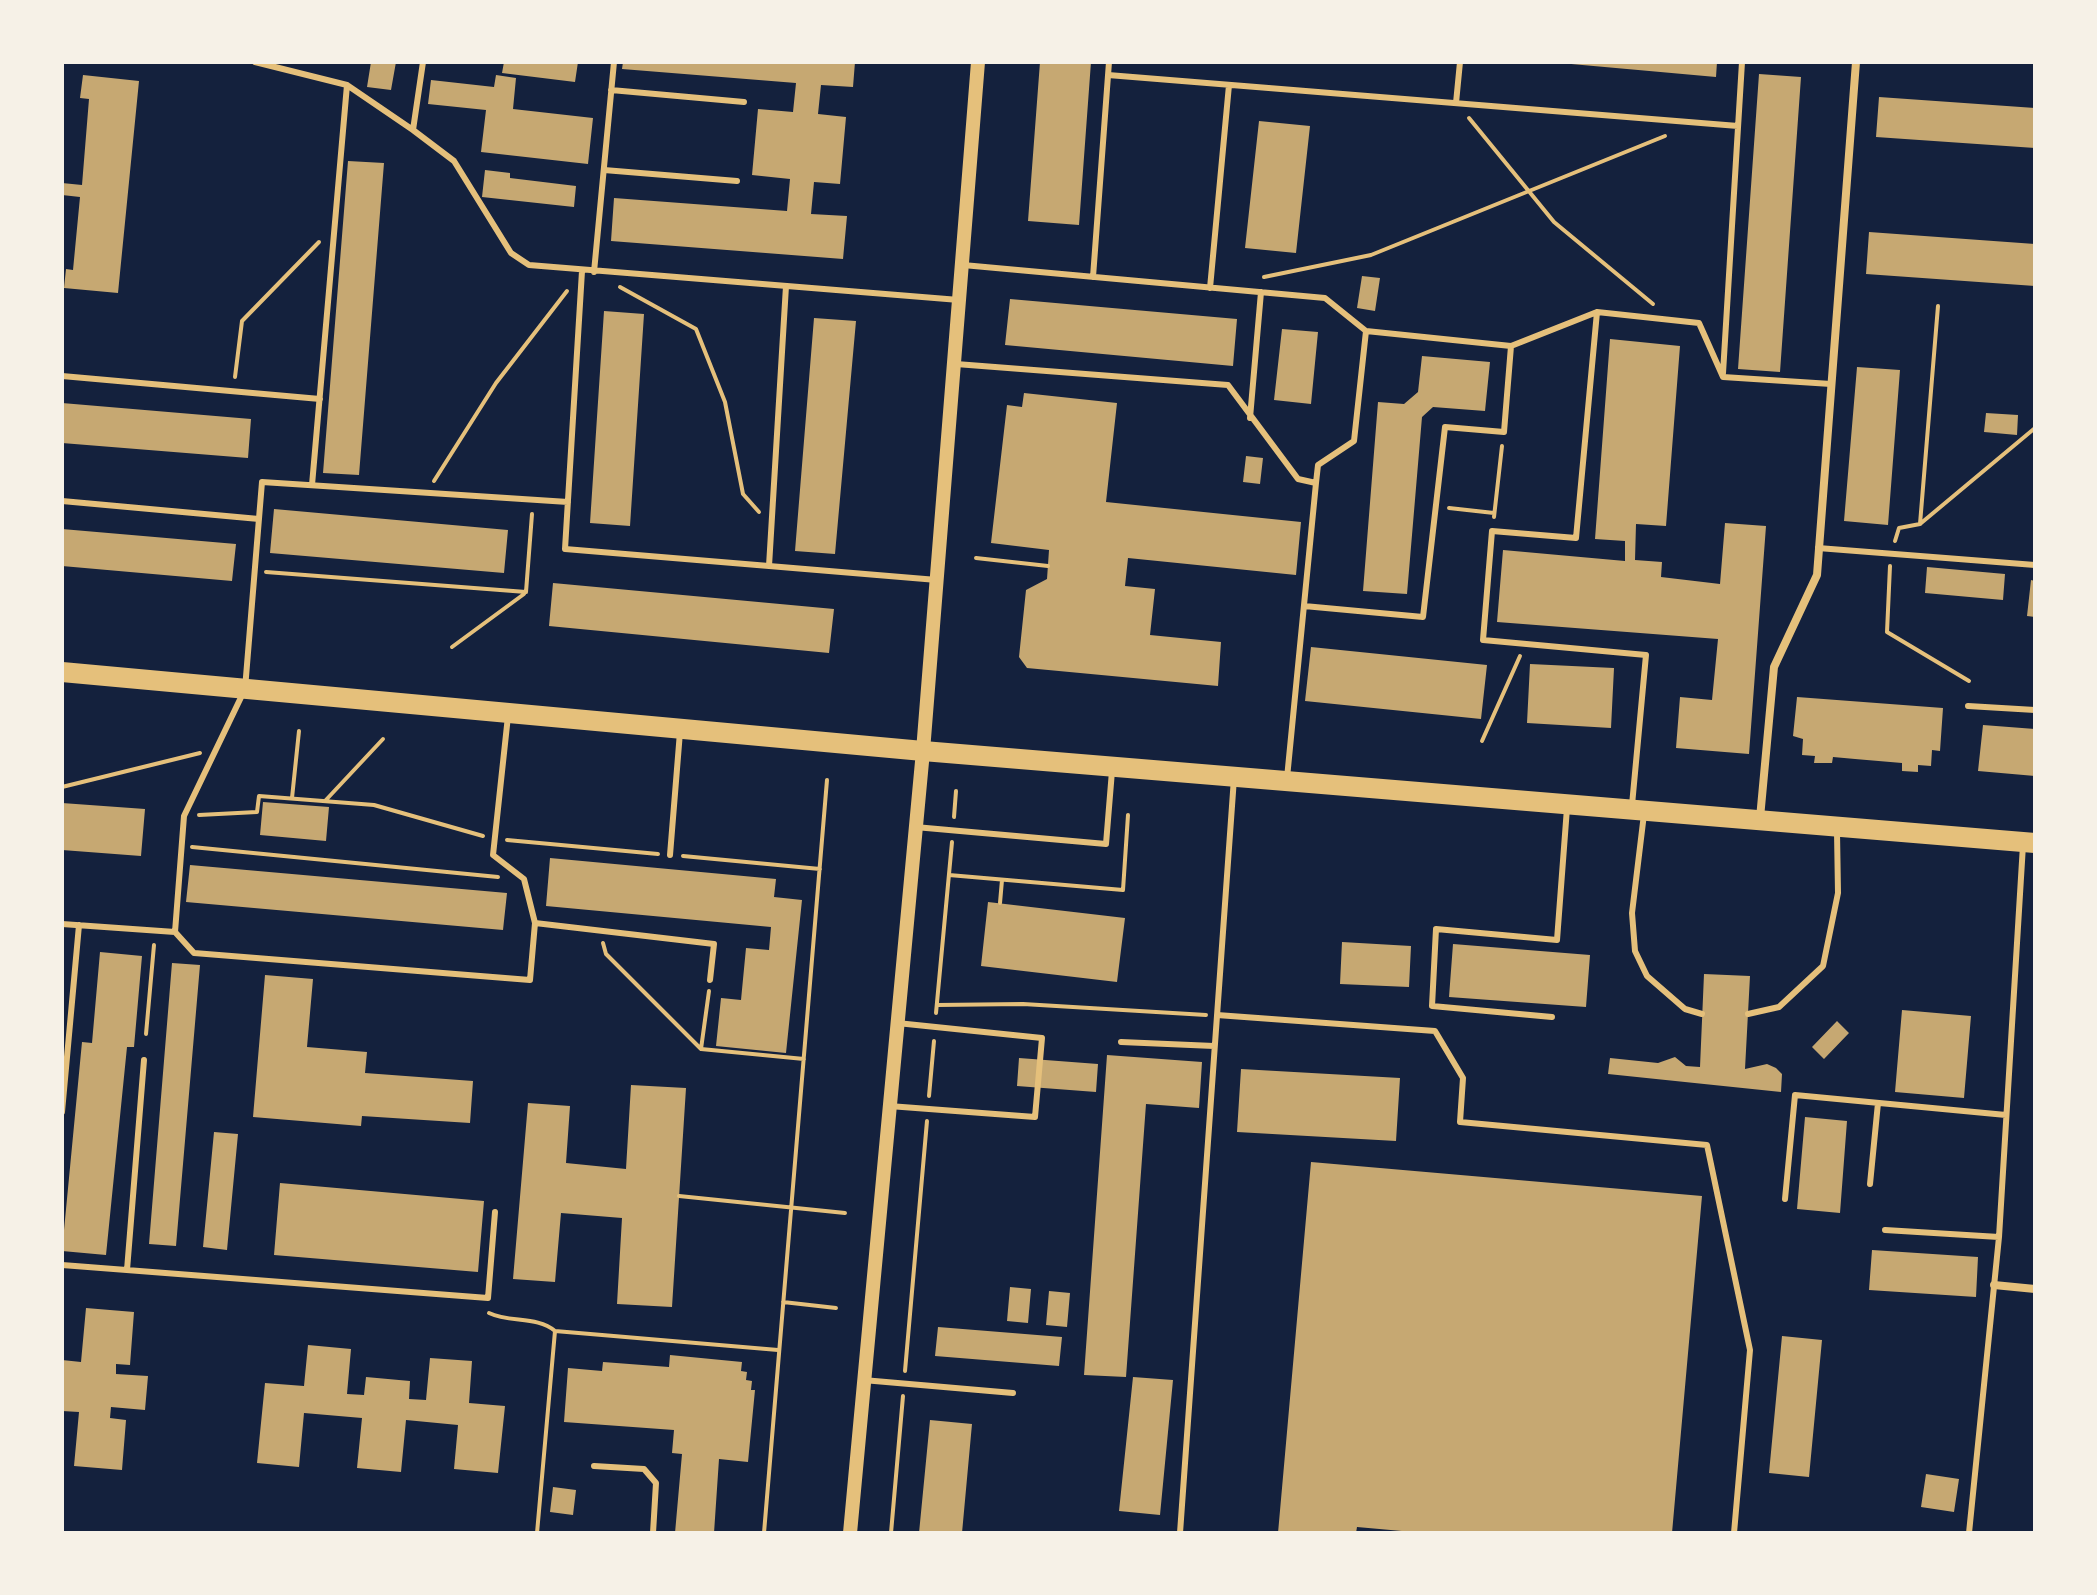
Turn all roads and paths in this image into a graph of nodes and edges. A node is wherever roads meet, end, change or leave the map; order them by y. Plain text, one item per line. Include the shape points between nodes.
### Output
1 (255, 62) edge
2 (423, 62) edge
3 (614, 62) edge
4 (978, 62) edge
5 (1109, 62) edge
6 (1460, 62) edge
7 (1742, 62) edge
8 (1856, 62) edge
9 (1108, 75) junction
10 (347, 85) junction
11 (1229, 85) junction
12 (611, 90) junction
13 (744, 102) dead end
14 (1456, 103) junction
15 (1698, 123) junction
16 (1738, 126) junction
17 (413, 130) junction
18 (604, 170) junction
19 (737, 181) dead end
20 (1529, 189) junction
21 (334, 226) junction
22 (962, 265) junction
23 (582, 271) junction
24 (594, 272) junction
25 (1093, 277) junction
26 (1254, 279) dead end
27 (786, 286) junction
28 (1210, 288) junction
29 (1261, 292) junction
30 (959, 300) junction
31 (1938, 306) dead end
32 (1597, 312) junction
33 (1674, 321) junction
34 (1366, 331) junction
35 (1511, 346) junction
36 (954, 364) junction
37 (62, 376) edge
38 (1723, 377) junction
39 (1831, 384) junction
40 (233, 392) junction
41 (320, 399) junction
42 (1250, 418) junction
43 (1504, 432) junction
44 (1316, 483) junction
45 (312, 485) junction
46 (427, 493) junction
47 (534, 500) junction
48 (62, 501) edge
49 (568, 502) junction
50 (1436, 506) junction
51 (1494, 513) junction
52 (259, 519) junction
53 (1920, 524) dead end
54 (771, 526) junction
55 (1492, 531) junction
56 (1818, 548) junction
57 (976, 558) dead end
58 (2035, 565) edge
59 (769, 566) junction
60 (1048, 566) dead end
61 (255, 571) junction
62 (937, 580) junction
63 (526, 592) junction
64 (1304, 606) junction
65 (1525, 644) junction
66 (452, 647) dead end
67 (62, 672) edge
68 (245, 689) junction
69 (1968, 706) dead end
70 (2035, 710) edge
71 (509, 713) junction
72 (680, 729) junction
73 (299, 731) dead end
74 (383, 739) dead end
75 (1482, 741) dead end
76 (214, 750) junction
77 (923, 751) junction
78 (1113, 767) junction
79 (1234, 777) junction
80 (827, 780) dead end
81 (1287, 781) junction
82 (62, 787) edge
83 (956, 791) dead end
84 (292, 798) junction
85 (325, 801) junction
86 (1567, 804) junction
87 (1638, 810) junction
88 (1128, 815) dead end
89 (184, 816) junction
90 (1760, 820) junction
91 (1837, 826) junction
92 (915, 827) junction
93 (953, 830) junction
94 (495, 839) junction
95 (2029, 842) edge
96 (182, 846) junction
97 (670, 855) dead end
98 (949, 875) junction
99 (524, 879) junction
100 (1002, 880) junction
101 (1000, 903) dead end
102 (535, 923) junction
103 (62, 924) edge
104 (79, 925) junction
105 (155, 931) junction
106 (600, 931) junction
107 (175, 932) junction
108 (710, 980) joint
109 (937, 1005) junction
110 (1702, 1014) dead end
111 (1748, 1014) dead end
112 (1217, 1015) junction
113 (1552, 1017) dead end
114 (897, 1023) junction
115 (935, 1027) junction
116 (146, 1034) dead end
117 (1121, 1042) dead end
118 (1214, 1046) junction
119 (701, 1049) junction
120 (804, 1059) junction
121 (144, 1060) dead end
122 (1878, 1103) junction
123 (889, 1106) junction
124 (928, 1109) junction
125 (62, 1112) edge
126 (2006, 1115) junction
127 (1870, 1184) dead end
128 (679, 1196) dead end
129 (1785, 1199) dead end
130 (791, 1206) junction
131 (495, 1212) dead end
132 (845, 1213) dead end
133 (1885, 1230) dead end
134 (1999, 1237) junction
135 (62, 1265) edge
136 (127, 1270) junction
137 (1994, 1285) junction
138 (2035, 1289) edge
139 (782, 1302) junction
140 (836, 1308) dead end
141 (778, 1350) junction
142 (863, 1380) junction
143 (904, 1384) junction
144 (1013, 1393) dead end
145 (594, 1466) dead end
146 (537, 1533) edge
147 (653, 1533) edge
148 (764, 1533) edge
149 (850, 1533) edge
150 (891, 1533) edge
151 (1180, 1533) edge
152 (1734, 1533) edge
153 (1969, 1533) edge

1 - 10 lane
2 - 17 lane
3 - 12 lane
4 - 22 street
5 - 9 lane
6 - 14 lane
7 - 16 lane
8 - 39 street
9 - 11 lane
9 - 25 lane
10 - 17 lane
10 - 21 lane
11 - 14 lane
11 - 28 lane
12 - 13 lane
12 - 18 lane
14 - 15 lane
14 - 20 path
15 - 16 lane
15 - 20 path
16 - 38 lane
17 - 23 lane via 454,161 511,253 529,265
18 - 19 lane
18 - 24 lane
20 - 26 path via 1371,255
20 - 33 path via 1554,222
21 - 40 path via 242,321
21 - 41 lane
22 - 25 lane
22 - 30 street
23 - 24 lane
23 - 46 path via 496,383
23 - 49 lane
24 - 27 lane
24 - 54 path via 696,329 725,402 743,494
25 - 28 lane
27 - 30 lane
27 - 54 lane
28 - 29 lane
29 - 34 lane via 1325,298
29 - 42 lane
30 - 36 street
31 - 53 path
32 - 33 lane
32 - 35 lane
32 - 55 lane via 1576,538
33 - 38 lane via 1699,323
34 - 35 lane
34 - 44 lane via 1354,441 1318,465
35 - 43 lane
36 - 42 lane via 1228,385
36 - 62 street
37 - 40 lane
38 - 39 lane
39 - 56 street
40 - 41 lane
41 - 45 lane
42 - 44 lane via 1298,479
43 - 50 lane via 1445,427
43 - 51 path
44 - 64 lane
45 - 46 lane
45 - 52 lane via 262,482
46 - 47 lane
47 - 49 lane
47 - 63 path
48 - 52 lane
49 - 59 lane via 565,549
50 - 51 path
50 - 64 lane via 1423,617
51 - 55 path
52 - 61 lane
54 - 59 lane
55 - 65 lane via 1483,640
56 - 58 lane
56 - 90 street via 1817,575 1774,667
57 - 60 path
59 - 62 lane
61 - 63 path
61 - 68 lane
62 - 77 street
63 - 66 path
64 - 81 lane
65 - 75 path
65 - 87 lane via 1646,655
67 - 68 main road
68 - 71 main road
68 - 76 lane
69 - 70 lane
71 - 72 main road
71 - 94 lane
72 - 77 main road
72 - 97 lane
73 - 84 path
74 - 85 path
76 - 82 path
76 - 89 lane
77 - 78 main road
77 - 92 street
78 - 79 main road
78 - 93 lane via 1106,844
79 - 81 main road
79 - 112 lane
80 - 120 path
81 - 86 main road
83 - 93 path
84 - 85 path
84 - 89 path via 259,796 257,812
85 - 94 path via 374,805
86 - 87 main road
86 - 113 lane via 1557,940 1436,929 1432,1006
87 - 90 main road
87 - 110 lane via 1635,951 1647,976 1685,1009
88 - 100 path via 1123,890
89 - 96 lane
90 - 91 main road
91 - 95 main road
91 - 111 lane via 1838,893 1823,966 1779,1007
92 - 93 lane
92 - 114 street
93 - 98 path
94 - 99 lane via 493,855
95 - 126 lane
96 - 99 path
96 - 107 lane
98 - 100 path
98 - 109 path
99 - 102 lane
100 - 101 path
102 - 106 lane
102 - 107 lane via 530,980 194,953
103 - 104 lane
104 - 105 lane
104 - 125 lane
105 - 107 lane
105 - 116 path
106 - 108 lane via 714,944
106 - 119 path via 606,954
108 - 119 path
109 - 112 path via 1023,1004
109 - 115 path
112 - 118 lane
112 - 152 lane via 1435,1031 1463,1078 1460,1122 1707,1145 1750,1350
114 - 115 lane
114 - 123 street
115 - 124 path
115 - 124 lane via 1042,1038 1037,1102 1035,1117
117 - 118 lane
118 - 151 lane
119 - 120 path
120 - 130 path
121 - 136 lane
122 - 126 lane
122 - 127 lane
122 - 129 lane via 1795,1095
123 - 124 lane
123 - 142 street
124 - 143 path
126 - 134 lane
128 - 130 path
130 - 132 path
130 - 139 path
131 - 136 lane via 488,1298
133 - 134 lane
134 - 137 lane
135 - 136 lane
137 - 138 street
137 - 153 lane
139 - 140 path
139 - 141 path
141 - 146 path via 555,1331
141 - 148 path
142 - 143 lane
142 - 149 street
143 - 144 lane
143 - 150 path
145 - 147 lane via 644,1469 656,1483

